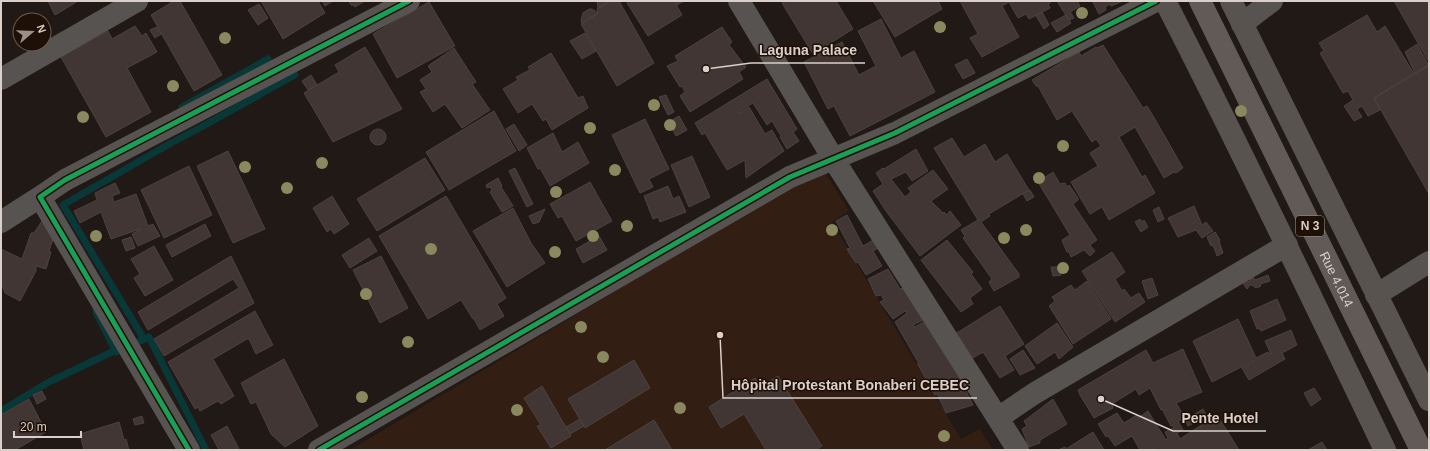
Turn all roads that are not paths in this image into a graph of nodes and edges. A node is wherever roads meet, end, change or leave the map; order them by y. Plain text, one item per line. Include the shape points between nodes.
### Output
1 (137, 1) edge
2 (408, 1) edge
3 (739, 1) edge
4 (1156, 1) edge
5 (1165, 1) edge
6 (1200, 1) edge
7 (1230, 1) edge
8 (1272, 1) edge
9 (1242, 24) junction
10 (1, 79) edge
11 (834, 160) junction
12 (40, 197) junction
13 (1, 222) edge
14 (1287, 245) junction
15 (1429, 262) edge
16 (1376, 295) junction
17 (1429, 400) edge
18 (998, 418) junction
19 (189, 450) edge
20 (319, 450) edge
21 (1018, 450) edge
22 (1385, 450) edge
23 (1421, 450) edge

1 - 10 street
2 - 12 street via 65,180
3 - 11 street
4 - 11 street via 895,133
5 - 14 main road
6 - 23 highway, Rue 4.014 / N 3
7 - 9 main road
8 - 9 street
9 - 16 main road
11 - 18 street
11 - 20 street via 790,177 754,197
12 - 13 street
12 - 19 street
14 - 18 street via 1035,393
14 - 22 main road
15 - 16 street
16 - 17 main road
18 - 21 street

